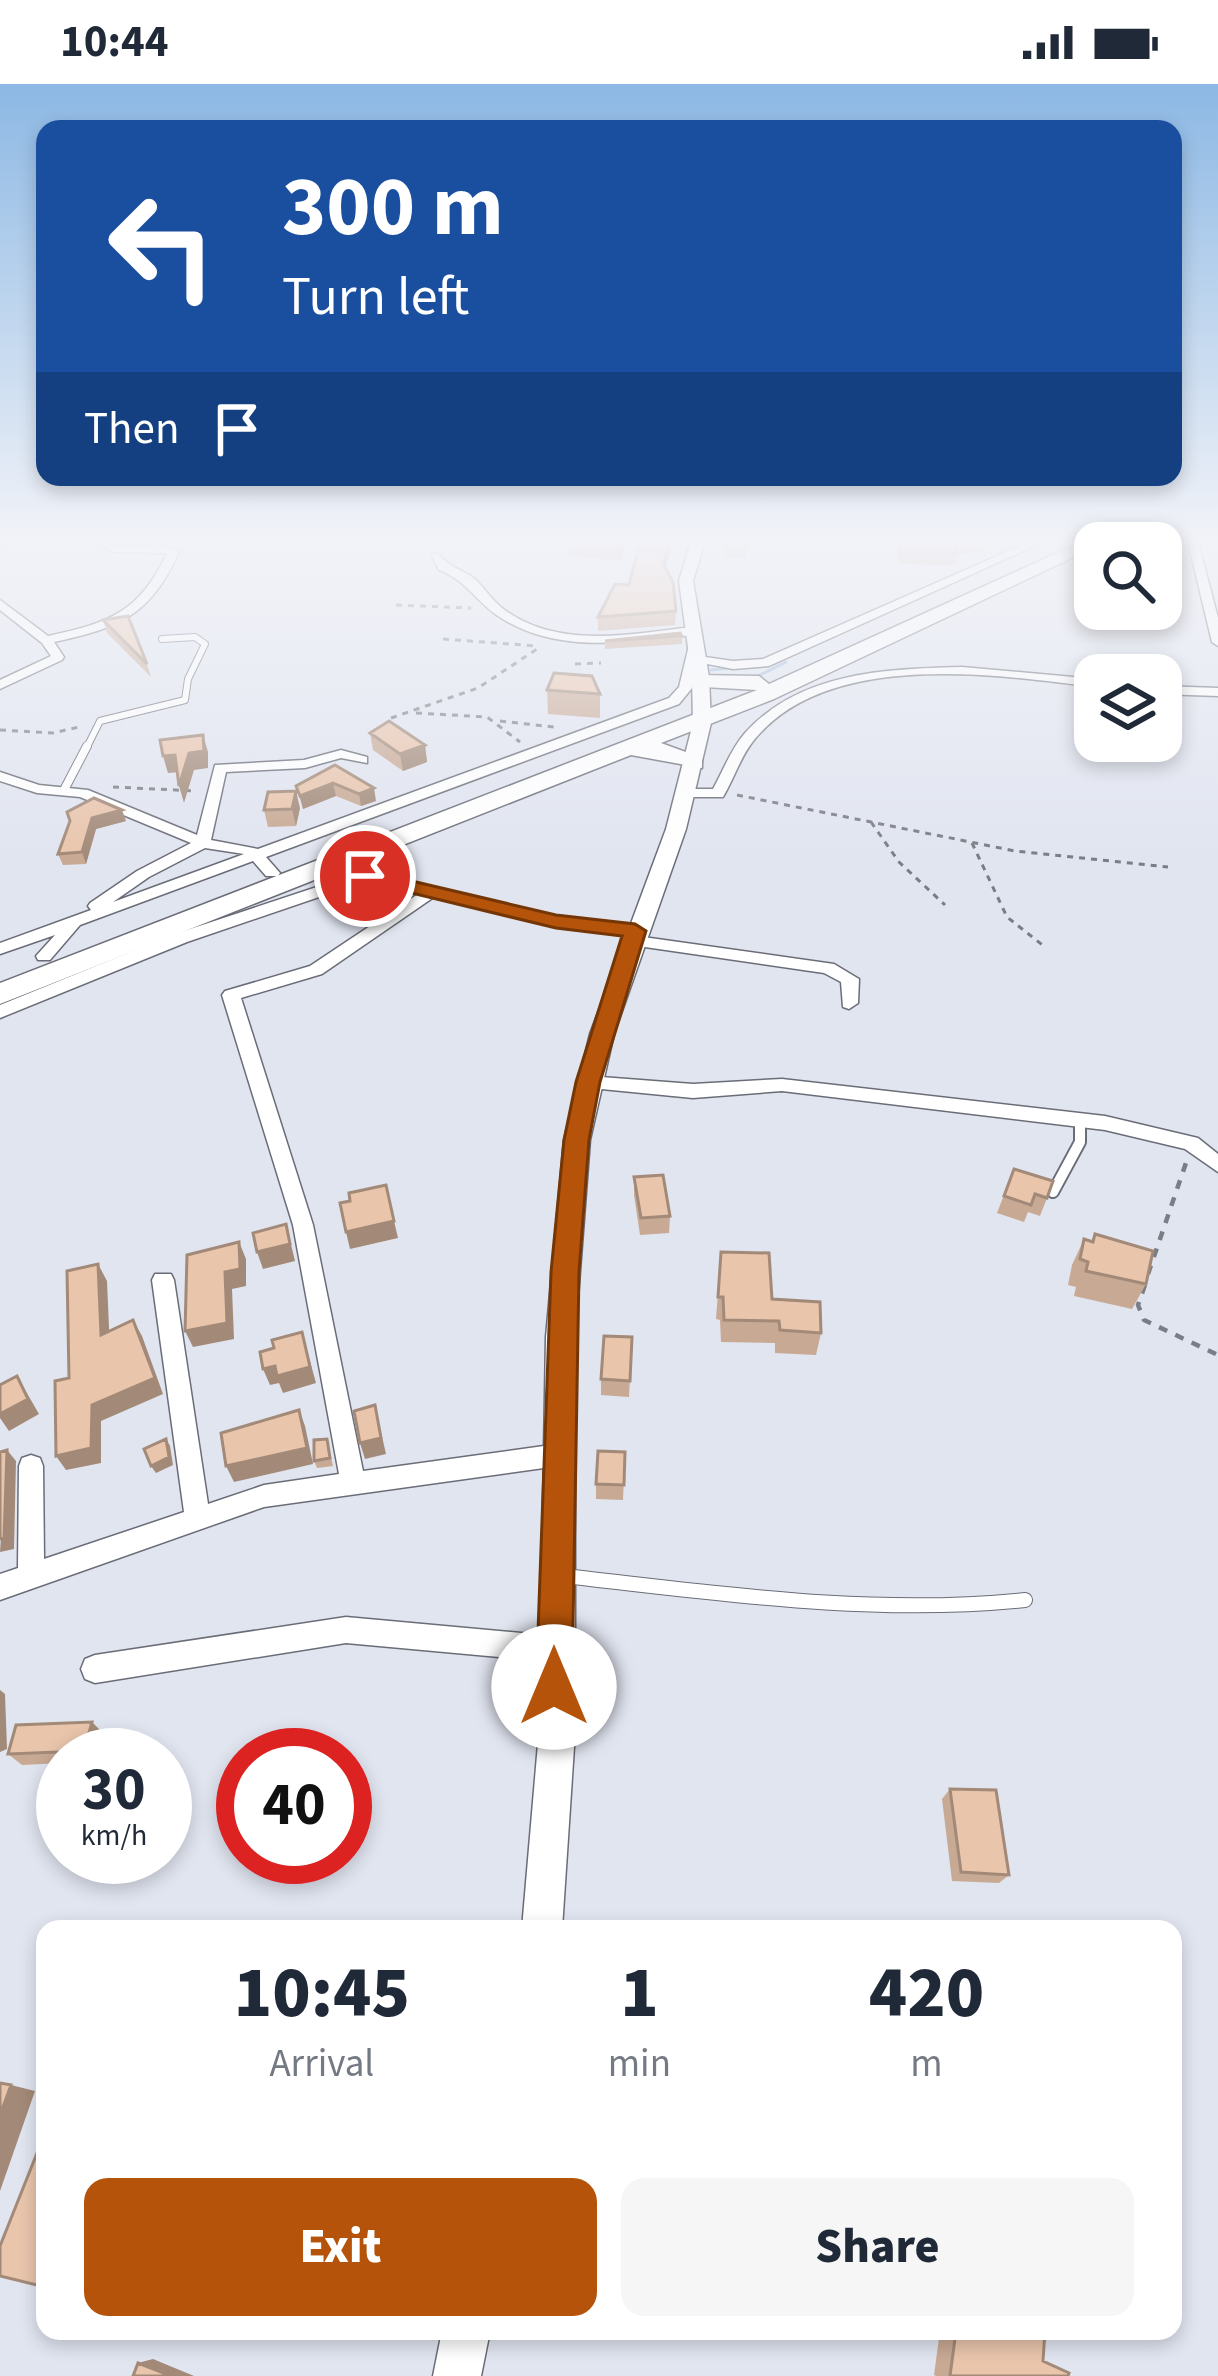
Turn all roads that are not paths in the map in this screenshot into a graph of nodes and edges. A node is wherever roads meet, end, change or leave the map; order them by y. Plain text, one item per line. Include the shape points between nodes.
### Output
1 (50, 645) edge
2 (205, 645) edge
3 (692, 645) edge
4 (696, 645) edge
5 (804, 645) edge
6 (847, 645) edge
7 (877, 645) edge
8 (702, 670) junction
9 (1074, 681) edge
10 (759, 683) junction
11 (0, 685) edge
12 (1182, 691) edge
13 (1218, 692) edge
14 (703, 713) junction
15 (634, 749) junction
16 (362, 760) dead end
17 (0, 776) edge
18 (690, 778) junction
19 (64, 790) junction
20 (202, 843) junction
21 (264, 864) junction
22 (431, 892) junction
23 (76, 922) junction
24 (633, 935) junction
25 (0, 950) edge
26 (44, 956) junction
27 (0, 973) edge
28 (0, 994) edge
29 (849, 1003) dead end
30 (0, 1012) edge
31 (588, 1082) junction
32 (1079, 1121) junction
33 (1218, 1165) edge
34 (1053, 1192) edge
35 (163, 1280) dead end
36 (558, 1456) junction
37 (31, 1466) dead end
38 (352, 1483) junction
39 (198, 1520) junction
40 (555, 1575) junction
41 (32, 1576) junction
42 (0, 1586) edge
43 (1024, 1600) dead end
44 (554, 1649) junction
45 (95, 1669) dead end
46 (543, 1920) edge
47 (464, 2340) edge
48 (457, 2376) edge

1 - 11 street via 58,657
2 - 19 lane via 185,700 100,721
3 - 21 street via 685,688 674,700
4 - 8 street
5 - 8 street via 765,662
6 - 10 highway
7 - 14 highway
8 - 10 highway
8 - 14 street
9 - 18 street via 999,672 857,677 760,726 718,794
10 - 14 highway
12 - 13 street
14 - 15 highway
14 - 18 street
14 - 21 highway
15 - 18 highway via 667,751
15 - 28 highway
16 - 20 street via 341,754 304,764 225,766
17 - 19 street
18 - 24 street
19 - 20 street
20 - 21 street via 243,847
20 - 23 street
21 - 23 street
21 - 26 highway
22 - 24 street
22 - 30 street via 351,878
22 - 38 street via 316,970 230,995 303,1225
23 - 25 street
23 - 26 street
24 - 29 street via 828,968 850,979
24 - 31 street
26 - 27 highway
31 - 32 street via 693,1091 782,1085
31 - 36 street via 565,1272
32 - 33 street via 1160,1132
32 - 34 lane via 1080,1142
35 - 39 street
36 - 38 street
36 - 40 street
37 - 41 street
38 - 39 street via 264,1496
39 - 41 street
40 - 43 lane via 836,1606 939,1609
40 - 44 street
41 - 42 street
44 - 45 street via 346,1630
44 - 46 street
47 - 48 street

